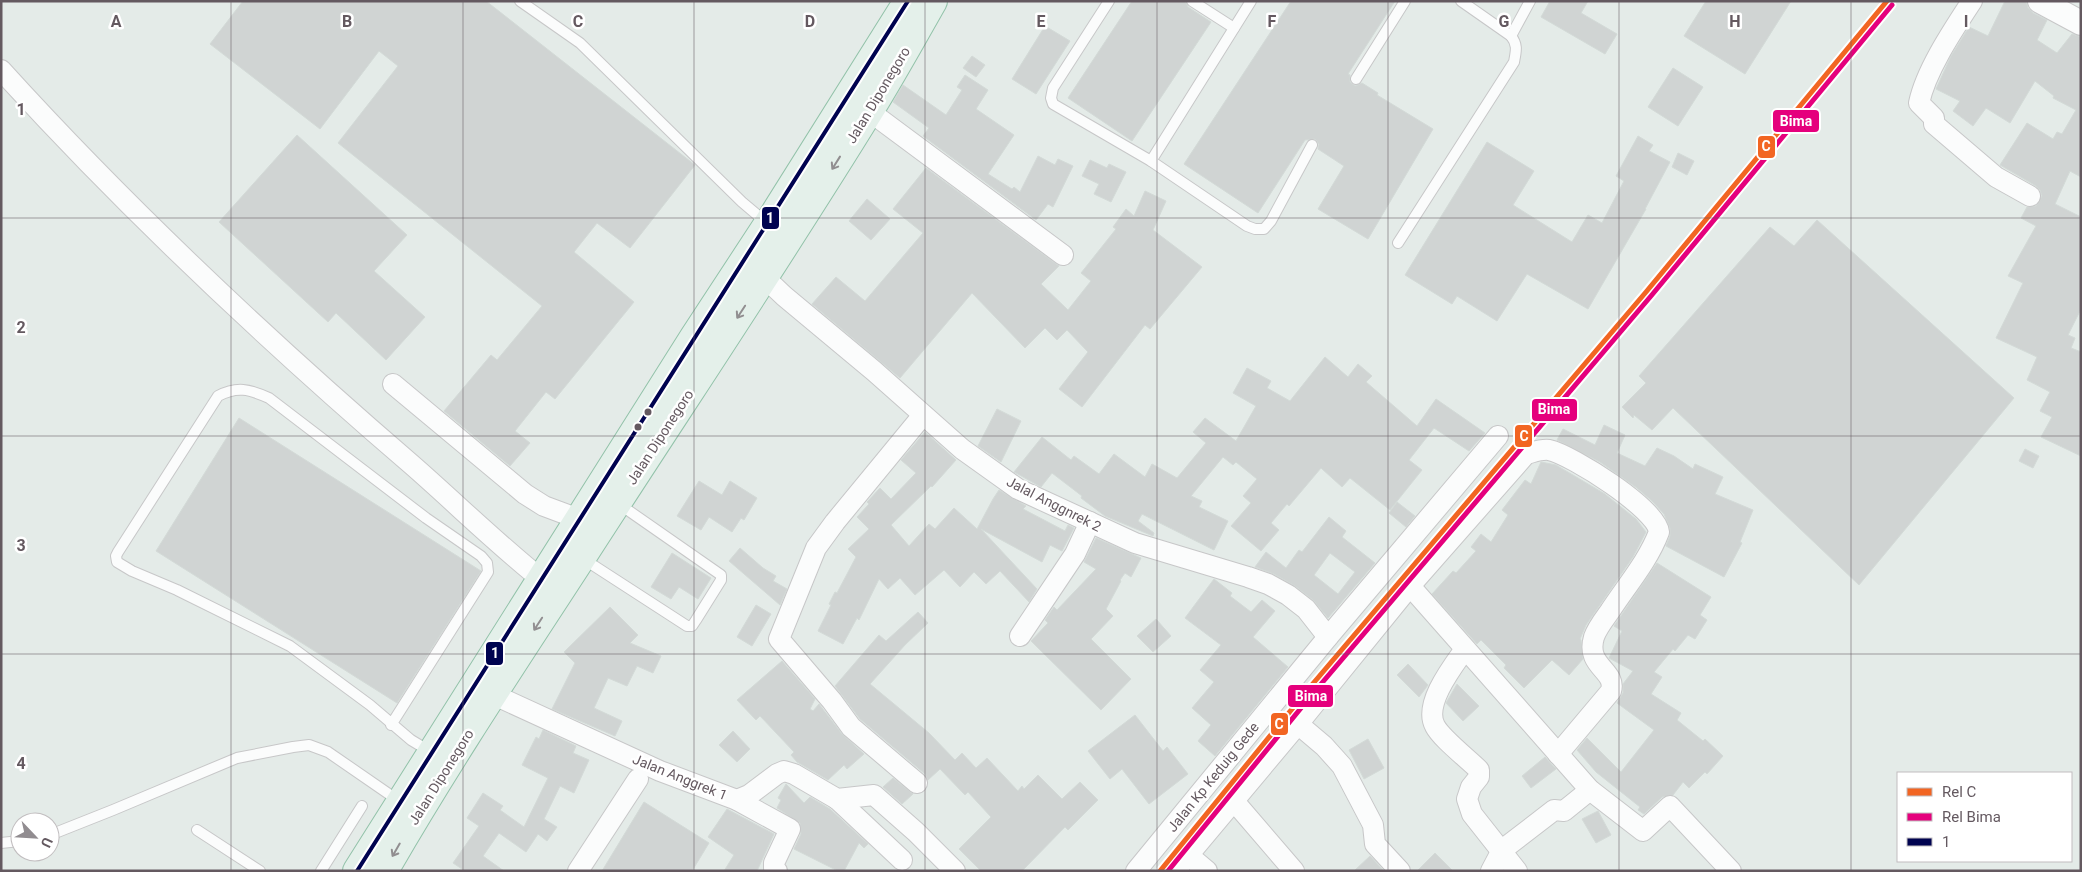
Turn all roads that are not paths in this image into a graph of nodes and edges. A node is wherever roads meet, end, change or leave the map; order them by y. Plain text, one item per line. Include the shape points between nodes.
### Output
1 (520, 1) edge
2 (908, 1) edge
3 (933, 1) edge
4 (1109, 1) edge
5 (1192, 1) edge
6 (1251, 1) edge
7 (1405, 1) edge
8 (1461, 1) edge
9 (1530, 1) edge
10 (1972, 1) edge
11 (2040, 1) edge
12 (2081, 23) edge
13 (1234, 28) junction
14 (1511, 36) junction
15 (1, 70) edge
16 (1356, 79) dead end
17 (869, 111) junction
18 (1312, 145) dead end
19 (1151, 161) junction
20 (2030, 196) dead end
21 (768, 224) junction
22 (1398, 243) dead end
23 (1063, 255) dead end
24 (764, 277) junction
25 (393, 384) dead end
26 (923, 415) junction
27 (1498, 436) dead end
28 (617, 502) junction
29 (1090, 522) junction
30 (590, 523) junction
31 (581, 557) junction
32 (550, 586) junction
33 (1410, 586) junction
34 (1020, 636) dead end
35 (1328, 637) junction
36 (1465, 649) junction
37 (492, 694) junction
38 (1298, 724) junction
39 (391, 725) junction
40 (432, 752) junction
41 (1558, 754) junction
42 (638, 779) dead end
43 (917, 783) dead end
44 (1590, 790) junction
45 (837, 799) junction
46 (737, 800) junction
47 (1233, 800) junction
48 (400, 802) junction
49 (362, 806) dead end
50 (60, 830) edge
51 (197, 830) dead end
52 (1502, 850) junction
53 (1188, 855) junction
54 (902, 860) dead end
55 (260, 871) edge
56 (321, 871) edge
57 (357, 871) edge
58 (384, 871) edge
59 (578, 871) edge
60 (777, 871) edge
61 (955, 871) edge
62 (1136, 871) edge
63 (1175, 871) edge
64 (1207, 871) edge
65 (1294, 871) edge
66 (1400, 871) edge
67 (1491, 871) edge
68 (1517, 871) edge
69 (1731, 871) edge

1 - 21 lane via 580,43
2 - 21 highway, Jalan Diponegoro
3 - 17 highway, Jalan Diponegoro
4 - 19 lane via 1053,88 1051,98 1054,104
5 - 13 lane
6 - 13 lane
7 - 16 lane
8 - 14 lane
9 - 14 lane
10 - 20 street via 1922,87 1919,103 1934,118 1934,124 1996,177
11 - 12 street
13 - 19 lane
14 - 22 lane via 1517,50 1514,62
15 - 32 street via 228,300
17 - 23 street
17 -> 24 highway, Jalan Diponegoro
18 - 19 lane via 1264,229 1247,226
21 - 30 highway, Jalan Diponegoro via 694,337
24 - 26 street, Jalal Anggnrek 2
24 -> 28 highway, Jalan Diponegoro
25 - 30 street via 525,494 544,506
26 - 29 street, Jalal Anggnrek 2 via 1018,489
26 - 43 street via 816,548 779,637 851,727
27 - 35 street, Jalan Kp Keduig Gede
28 - 30 highway, Jalan Diponegoro
28 - 31 lane via 720,575 721,580 696,620 692,626 687,626
29 - 34 street via 1075,554
29 - 35 street, Jalal Anggnrek 2 via 1135,543 1268,584 1306,610
30 - 31 highway, Jalan Diponegoro
30 - 32 highway, Jalan Diponegoro
31 - 32 highway, Jalan Diponegoro
32 -> 37 highway, Jalan Diponegoro
32 - 40 highway, Jalan Diponegoro
33 - 36 street
33 - 38 street
33 - 41 street via 1526,454 1542,449 1551,450 1589,470 1640,505 1650,516 1659,528 1658,537 1594,636 1593,656 1611,679 1611,691
35 - 62 street, Jalan Kp Keduig Gede
36 - 41 street
36 - 52 street via 1435,699 1434,725 1479,770 1479,777 1466,798 1472,814
37 - 46 street, Jalan Anggrek 1 via 660,771
37 -> 58 highway, Jalan Diponegoro
38 - 47 street
38 - 66 street via 1342,766 1373,825 1375,844
39 - 39 lane via 488,572 488,563 269,398 256,392 231,390 218,396 118,552 117,562 290,646 370,705
39 - 40 lane
40 - 48 highway, Jalan Diponegoro
41 - 44 street
42 - 59 street
44 - 52 street via 1564,811 1554,810
44 - 69 street via 1643,831 1670,806
45 - 46 street, Jalan Anggrek 1 via 784,771
45 - 54 street
45 - 61 street via 874,795
46 - 60 street via 790,829 774,863
47 - 53 street
47 - 65 street
48 - 50 lane via 328,752 310,745 293,746 237,758
48 - 57 highway, Jalan Diponegoro
49 - 56 lane
51 - 55 lane
52 - 67 street
52 - 68 street
53 - 63 street
53 - 64 street

